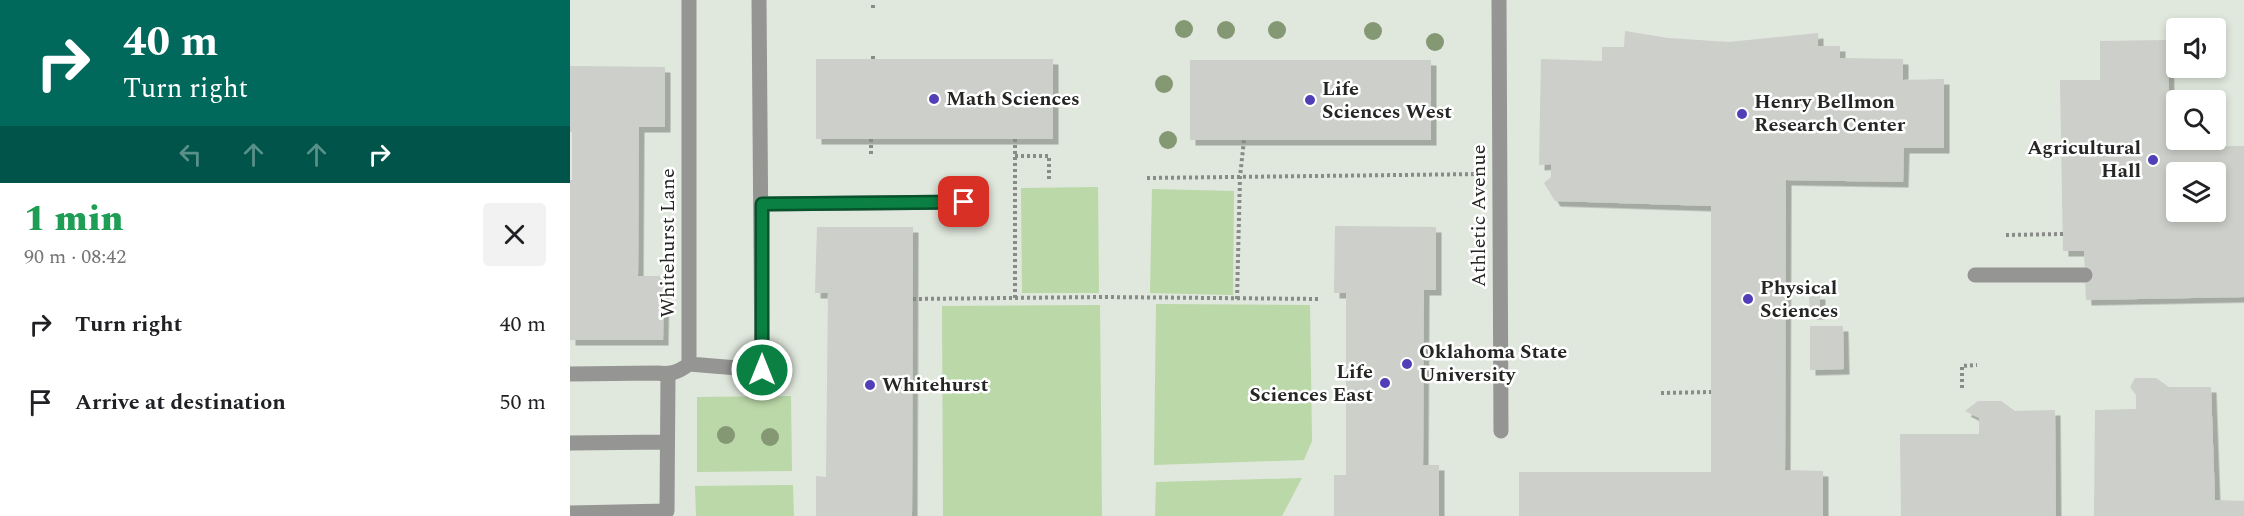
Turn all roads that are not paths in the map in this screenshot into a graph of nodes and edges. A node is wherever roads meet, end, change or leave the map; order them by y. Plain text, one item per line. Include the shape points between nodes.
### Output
1 (688, 0) edge
2 (759, 0) edge
3 (1499, 0) edge
4 (964, 202) dead end
5 (762, 204) junction
6 (1976, 275) dead end
7 (2085, 275) dead end
8 (689, 364) junction
9 (570, 374) edge
10 (668, 375) junction
11 (1501, 431) dead end
12 (668, 442) junction
13 (570, 443) edge
14 (570, 513) edge

1 - 8 street, Whitehurst Lane
2 - 5 street
3 - 11 street, Athletic Avenue
4 - 5 street
5 - 8 street via 762,370
6 - 7 street
8 - 10 street
9 - 10 street
10 - 12 street
12 - 13 street
12 - 14 street via 667,511

